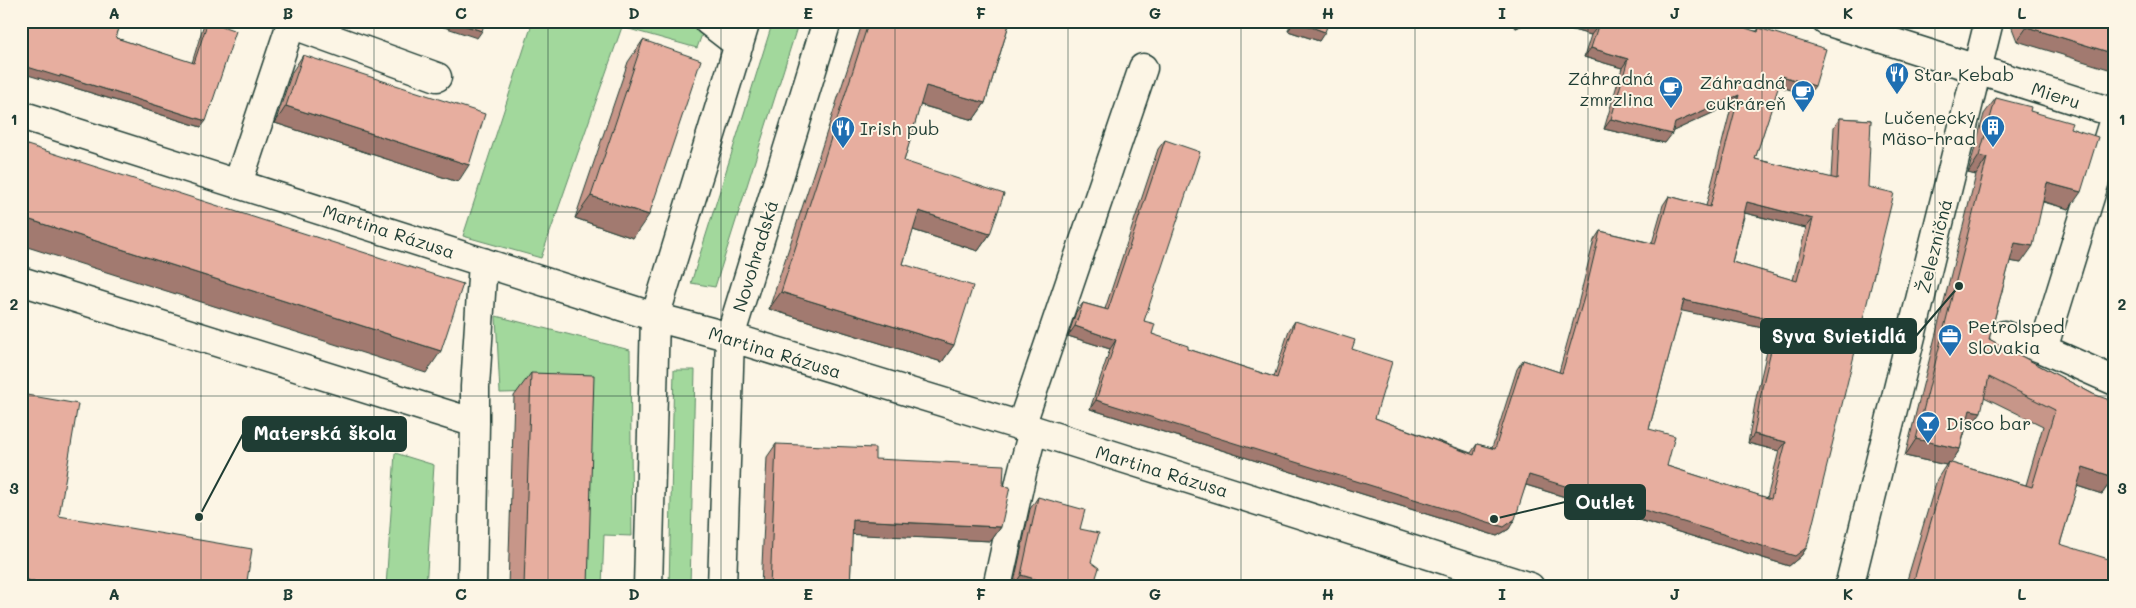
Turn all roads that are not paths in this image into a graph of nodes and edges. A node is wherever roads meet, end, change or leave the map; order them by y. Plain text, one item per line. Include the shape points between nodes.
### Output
1 (708, 21) edge
2 (827, 21) edge
3 (1826, 21) edge
4 (1989, 21) edge
5 (743, 33) edge
6 (1143, 68) dead end
7 (1978, 69) junction
8 (437, 77) dead end
9 (21, 115) edge
10 (2115, 115) edge
11 (238, 183) junction
12 (482, 262) junction
13 (21, 281) edge
14 (656, 317) junction
15 (2004, 335) dead end
16 (730, 337) junction
17 (2043, 349) junction
18 (2115, 381) edge
19 (475, 423) junction
20 (1027, 428) junction
21 (472, 587) edge
22 (648, 587) edge
23 (722, 587) edge
24 (997, 587) edge
25 (1530, 587) edge
26 (1849, 587) edge

1 - 5 street
2 - 16 street, Novohradská
3 - 7 street, Mieru
4 - 7 street, Železničná
5 - 14 street
6 - 20 street
7 - 10 street, Mieru
7 - 26 street, Železničná
8 - 11 street via 291,24
9 - 11 street, Martina Rázusa
10 - 17 street
11 - 12 street, Martina Rázusa
12 - 14 street, Martina Rázusa
12 - 19 street
13 - 19 street
14 - 16 street, Martina Rázusa
14 - 22 street
15 - 17 street
16 - 20 street, Martina Rázusa
16 - 23 street, Novohradská
17 - 18 street
19 - 21 street
20 - 24 street via 1022,473
20 - 25 street, Martina Rázusa

